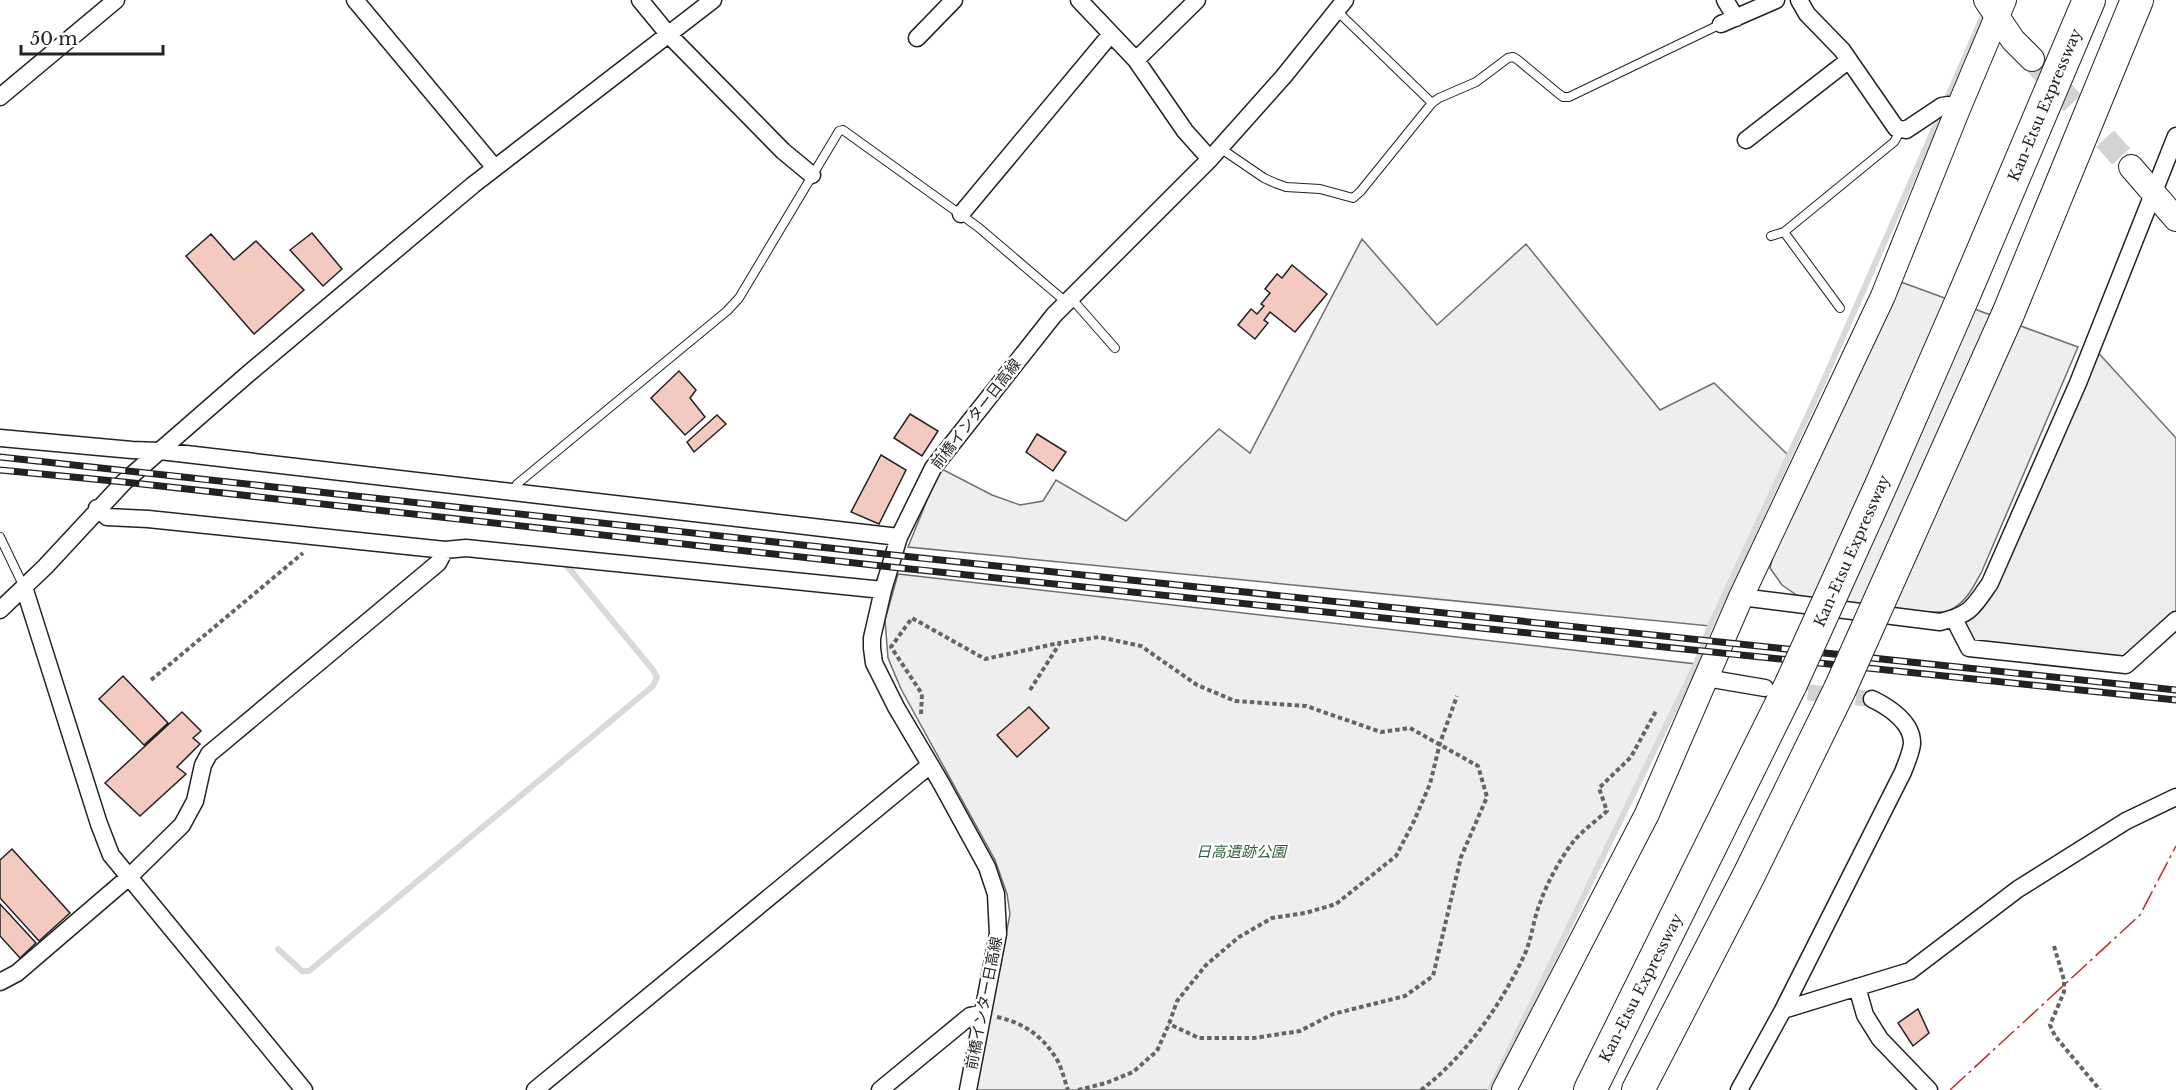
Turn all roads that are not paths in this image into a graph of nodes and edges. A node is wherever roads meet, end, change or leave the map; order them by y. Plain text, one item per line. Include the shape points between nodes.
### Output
1 (116, 0) edge
2 (355, 0) edge
3 (640, 0) edge
4 (713, 0) edge
5 (954, 0) edge
6 (1079, 0) edge
7 (1197, 0) edge
8 (1725, 0) edge
9 (1776, 0) edge
10 (1798, 0) edge
11 (2089, 0) edge
12 (2137, 0) edge
13 (1341, 5) edge
14 (1996, 6) edge
15 (1728, 21) junction
16 (668, 34) junction
17 (1111, 34) junction
18 (917, 38) dead end
19 (2032, 59) tunnel mouth
20 (1136, 60) junction
21 (1849, 60) junction
22 (0, 97) edge
23 (1432, 103) junction
24 (1958, 110) junction
25 (1901, 130) junction
26 (2176, 136) edge
27 (1746, 140) dead end
28 (1215, 153) junction
29 (2131, 167) tunnel mouth
30 (495, 168) junction
31 (812, 175) junction
32 (2154, 193) junction
33 (961, 214) junction
34 (2176, 219) edge
35 (1784, 232) junction
36 (1771, 236) dead end
37 (1069, 300) junction
38 (1840, 308) dead end
39 (1115, 348) dead end
40 (0, 438) edge
41 (160, 451) junction
42 (513, 493) junction
43 (98, 508) junction
44 (0, 537) edge
45 (898, 537) junction
46 (445, 550) junction
47 (24, 587) junction
48 (883, 590) junction
49 (1741, 597) junction
50 (0, 610) edge
51 (1954, 619) junction
52 (2176, 620) edge
53 (1706, 678) junction
54 (1778, 686) junction
55 (1872, 699) tunnel mouth
56 (930, 765) junction
57 (2176, 797) edge
58 (129, 877) junction
59 (0, 982) edge
60 (1857, 987) junction
61 (1783, 1010) junction
62 (990, 1015) junction
63 (304, 1090) edge
64 (535, 1090) edge
65 (880, 1090) edge
66 (968, 1090) edge
67 (1504, 1090) edge
68 (1590, 1090) edge
69 (1638, 1090) edge
70 (1739, 1090) edge
71 (1929, 1090) edge

1 - 22 street
2 - 30 street
3 - 16 street
4 - 16 street
5 - 18 street
6 - 17 street
7 - 20 street
8 - 15 street
9 - 15 street
10 - 21 street
11 - 54 highway, Kan-Etsu Expressway, bridge via 1882,483
12 - 69 highway, bridge via 2008,314 1840,689
13 - 23 lane
13 - 28 street, 前橋インター日高線
14 - 19 street via 2013,39
14 - 24 street
15 - 23 lane via 1569,97 1563,97 1513,57 1476,82
16 - 30 street
16 - 31 street via 783,151
17 - 20 street
17 - 33 street
20 - 28 street via 1185,131
21 - 25 street
21 - 27 street
23 - 28 lane via 1353,198 1320,189 1286,187
24 - 25 street via 1942,106
24 - 49 street via 1883,296
25 - 35 lane via 1894,142
26 - 32 street
28 - 37 street, 前橋インター日高線
29 - 32 street
30 - 41 street
31 - 33 lane via 843,130
31 - 42 lane via 749,284 727,311 517,484
32 - 34 street
32 - 51 street via 2078,383 1990,583 1976,604
33 - 37 lane
35 - 36 lane
35 - 38 lane
37 - 39 lane
37 - 45 street, 前橋インター日高線 via 933,468
40 - 41 street
41 - 42 street
41 - 43 street
42 - 45 street
43 - 46 street via 107,517
43 - 47 street
44 - 47 lane
45 - 48 street, 前橋インター日高線
46 - 48 street via 466,548
46 - 58 street via 438,563 209,754 195,801 182,825
47 - 50 street
47 - 58 street via 99,824 111,855
48 - 56 street, 前橋インター日高線 via 872,638 874,663
49 - 51 street via 1940,622
49 - 53 street
51 - 52 street via 1969,648 2126,665
53 - 54 street
53 - 67 street via 1647,814
54 - 68 highway, Kan-Etsu Expressway
55 - 61 street via 1902,720 1912,746 1903,772
56 - 62 street, 前橋インター日高線 via 987,867 996,894 998,934
56 - 64 street
57 - 60 street via 2126,821 2018,889 1910,971
58 - 59 street via 17,973
58 - 63 street
60 - 61 street
60 - 71 street via 1865,1015 1880,1039
61 - 70 street
62 - 65 street via 970,1016
62 - 66 street, 前橋インター日高線

